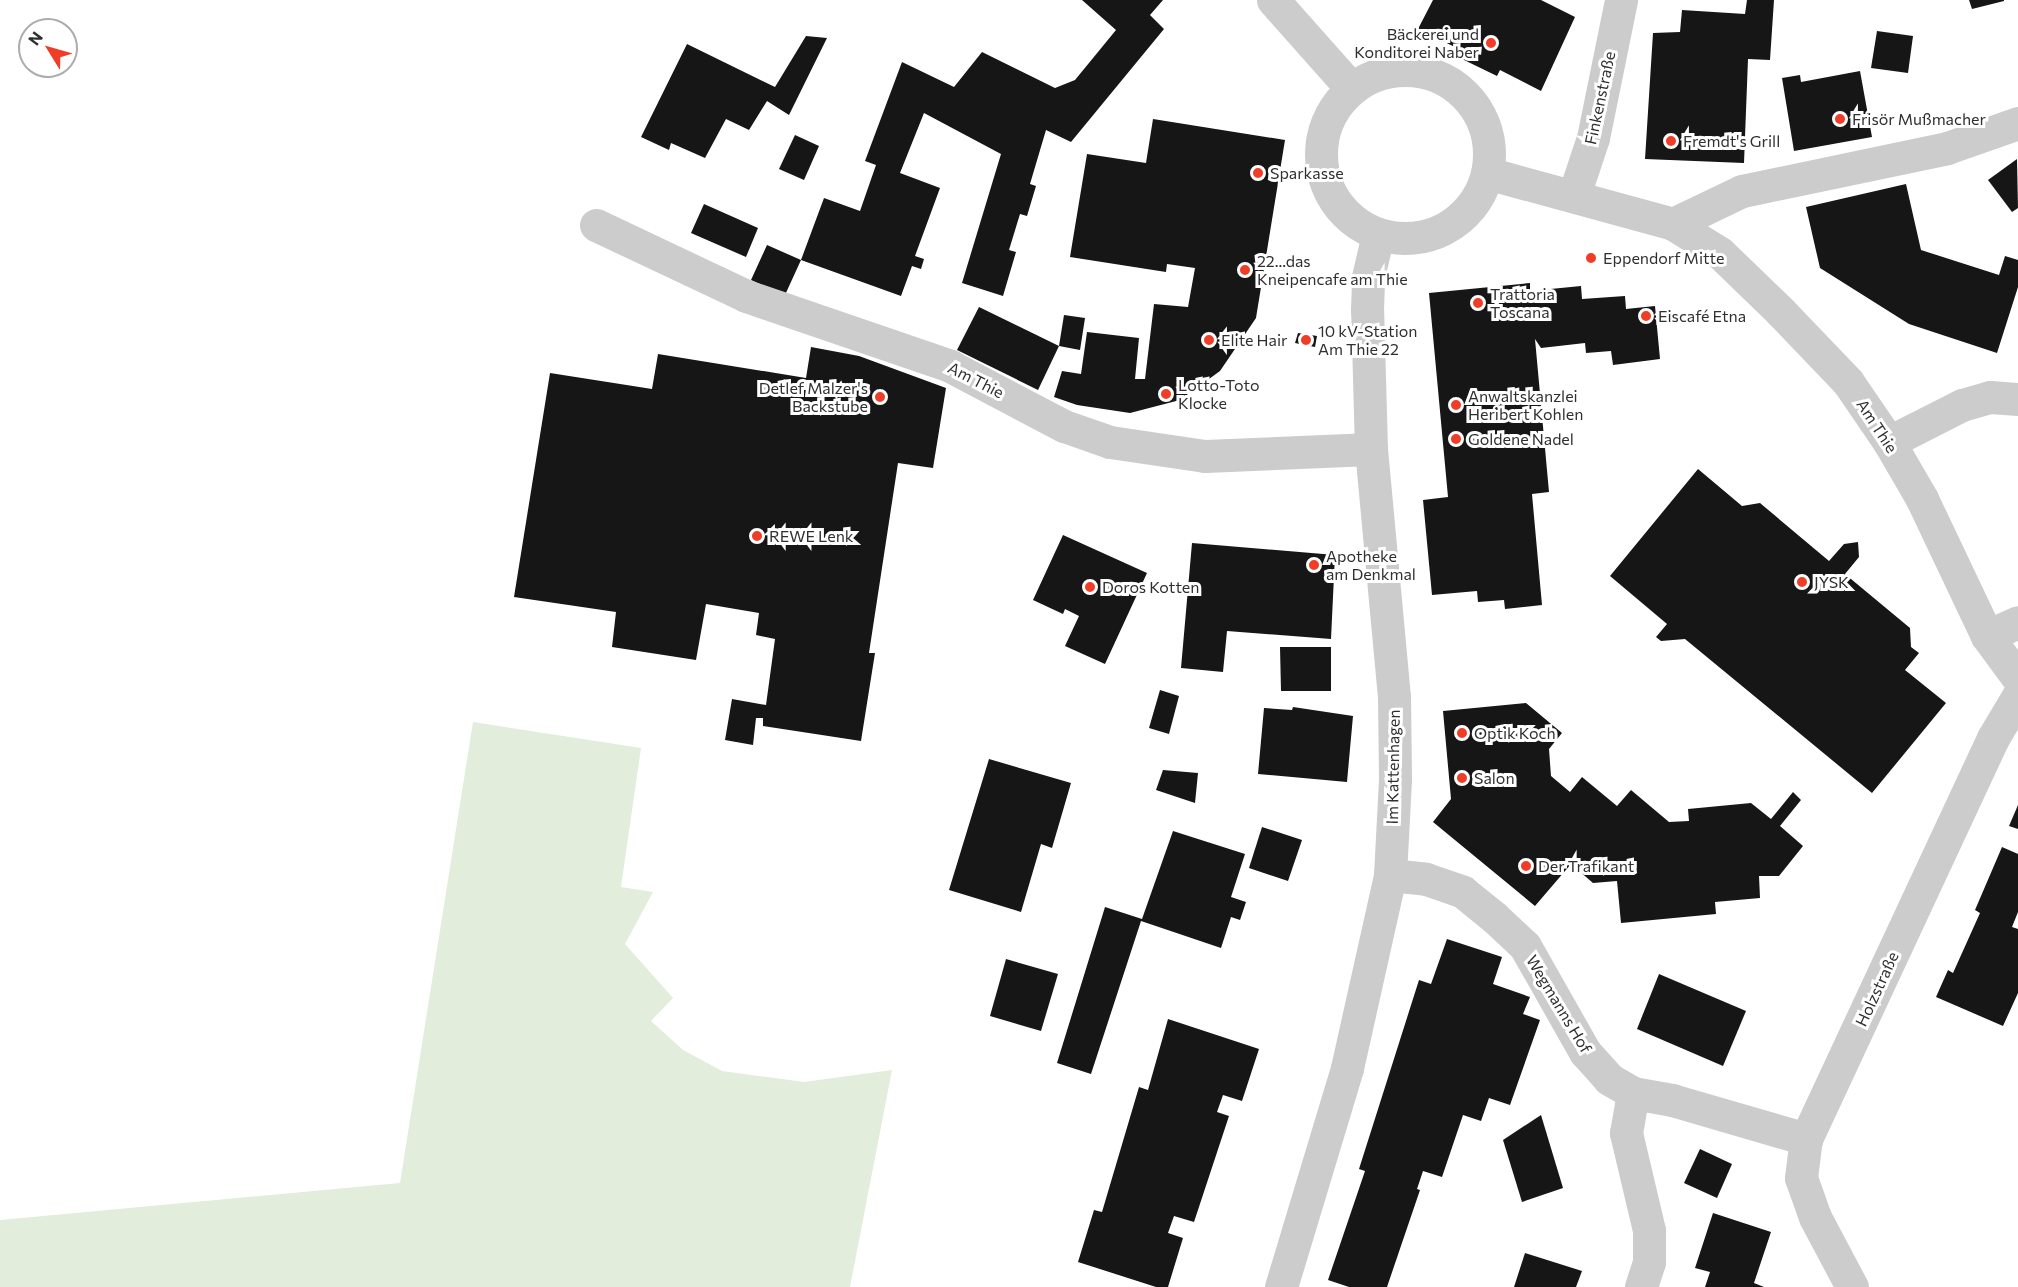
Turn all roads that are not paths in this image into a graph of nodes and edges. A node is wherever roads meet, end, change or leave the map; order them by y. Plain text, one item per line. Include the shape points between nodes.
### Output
1 (1273, 0) edge
2 (1621, 0) edge
3 (1352, 88) junction
4 (2018, 123) edge
5 (1487, 173) junction
6 (1574, 195) junction
7 (1673, 224) junction
8 (596, 225) dead end
9 (1378, 234) junction
10 (2018, 399) edge
11 (1890, 442) junction
12 (1371, 449) junction
13 (2018, 622) edge
14 (1987, 636) junction
15 (2018, 678) edge
16 (2018, 696) edge
17 (1389, 875) junction
18 (1633, 1093) junction
19 (1806, 1139) junction
20 (1281, 1287) edge
21 (1641, 1287) edge
22 (1852, 1287) edge

1 - 3 street
2 - 6 street, Finkenstraße via 1593,138
3 - 5 street via 1392,71 1422,72 1449,82 1480,115 1489,143
3 - 9 street via 1326,125 1322,169 1341,209
4 - 7 street via 1947,148 1742,191
5 - 6 street, Am Thie
5 - 9 street via 1474,201 1453,224 1425,236
6 - 7 street, Am Thie
7 - 11 street, Am Thie via 1719,253 1780,311 1848,382
8 - 12 street, Am Thie via 746,297 950,366 1064,426 1110,442 1177,453 1245,457
9 - 12 street, Im Kattenhagen via 1368,277
10 - 11 street via 1990,397 1962,405
11 - 14 street, Am Thie via 1922,499
12 - 17 street, Im Kattenhagen via 1394,698 1395,778
13 - 14 street
14 - 15 street, Am Thie
16 - 19 street, Holzstraße via 1993,738
17 - 18 street, Wegmanns Hof via 1426,879 1463,892 1494,917 1525,946 1585,1052 1609,1079
17 - 20 street, Im Kattenhagen via 1347,1068
18 - 19 street, Wegmanns Hof via 1672,1100
18 - 21 street via 1626,1133 1649,1230 1649,1262
19 - 22 street, Holzstraße via 1801,1178 1815,1217

